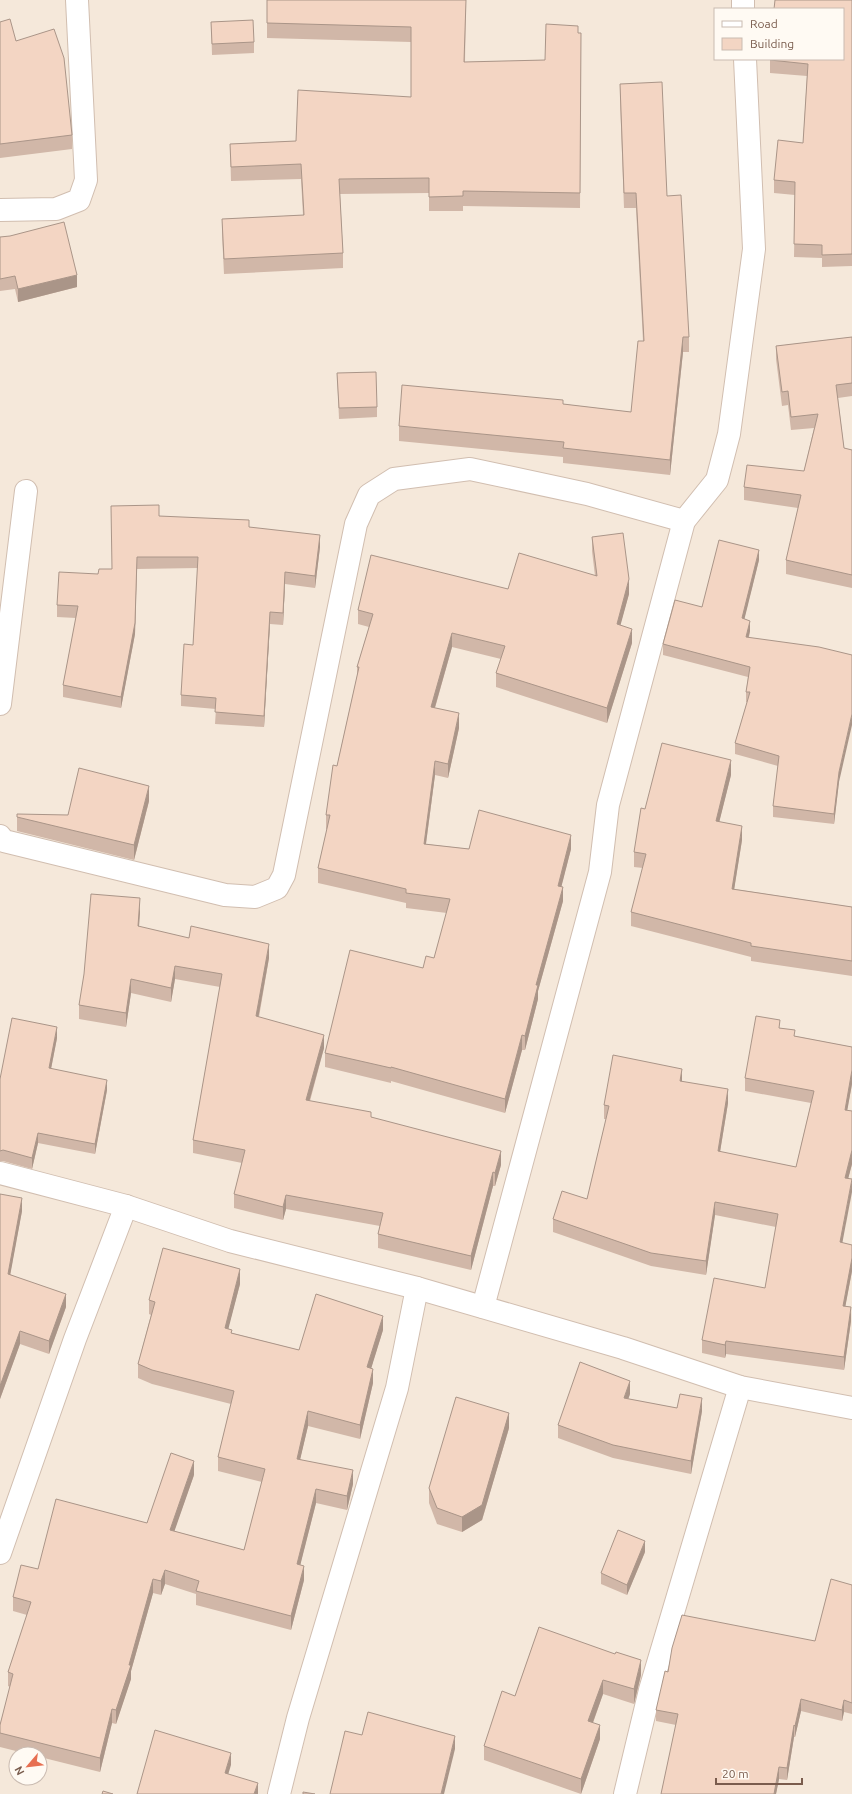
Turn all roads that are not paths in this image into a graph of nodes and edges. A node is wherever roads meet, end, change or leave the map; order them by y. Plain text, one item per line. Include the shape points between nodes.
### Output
1 (77, 0) edge
2 (745, 60) edge
3 (0, 210) edge
4 (26, 491) dead end
5 (684, 521) junction
6 (0, 704) edge
7 (0, 836) edge
8 (0, 1173) edge
9 (126, 1206) junction
10 (417, 1288) junction
11 (483, 1307) junction
12 (740, 1387) junction
13 (852, 1408) edge
14 (0, 1553) edge
15 (279, 1794) edge
16 (625, 1794) edge

1 - 3 street via 86,180 79,200 56,209
2 - 5 street via 753,256 728,434 717,480
4 - 6 street
5 - 7 street via 587,494 470,469 394,479 369,495 356,524 284,875 277,888 255,896 226,895 4,841
5 - 11 street via 608,805 600,872
8 - 9 street
9 - 10 street via 230,1241
9 - 14 street via 75,1339
10 - 11 street
10 - 15 street via 396,1388 298,1718
11 - 12 street via 623,1348
12 - 13 street
12 - 16 street via 650,1690

